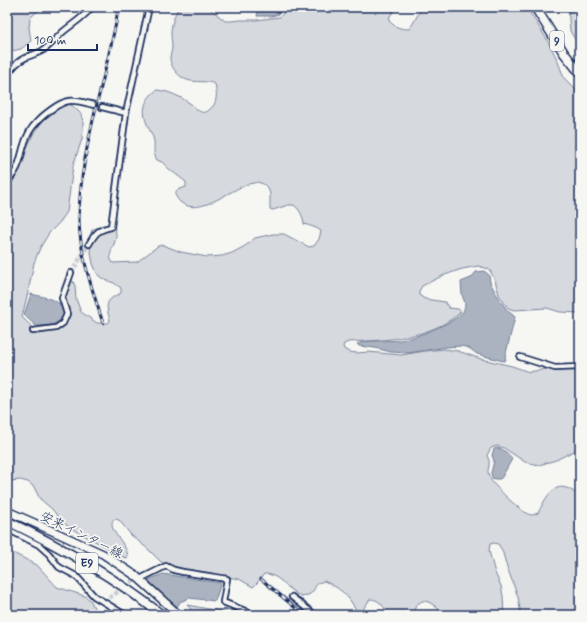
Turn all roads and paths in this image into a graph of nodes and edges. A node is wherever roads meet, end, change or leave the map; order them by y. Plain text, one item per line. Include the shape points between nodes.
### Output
1 (92, 7) edge
2 (150, 7) edge
3 (535, 7) edge
4 (580, 73) edge
5 (7, 76) edge
6 (94, 105) dead end
7 (102, 107) dead end
8 (126, 113) junction
9 (7, 182) edge
10 (89, 244) tunnel mouth
11 (71, 273) tunnel mouth
12 (33, 331) dead end
13 (520, 357) dead end
14 (580, 368) edge
15 (7, 511) edge
16 (7, 521) edge
17 (7, 529) edge
18 (136, 579) junction
19 (292, 597) dead end
20 (109, 598) tunnel mouth
21 (104, 602) junction
22 (125, 615) edge
23 (162, 615) edge
24 (179, 615) edge
25 (251, 615) edge
26 (315, 615) edge

1 - 5 street via 46,49 17,62
2 - 8 street
3 - 4 highway, 9
6 - 9 street via 63,102 42,117 27,136 17,170
7 - 8 street
8 - 10 street via 111,227 101,230
11 - 12 street via 62,298 67,314 63,323 56,328
13 - 14 street via 555,368
15 - 18 main road, 安来インター線 via 103,554
16 - 23 highway, E9 via 95,568
17 - 21 street via 39,545 59,568 76,576 94,596
18 - 24 main road, 安来インター線
18 - 25 street via 166,566 183,572 227,579 223,602
19 - 26 street
20 - 21 street
21 - 22 street

